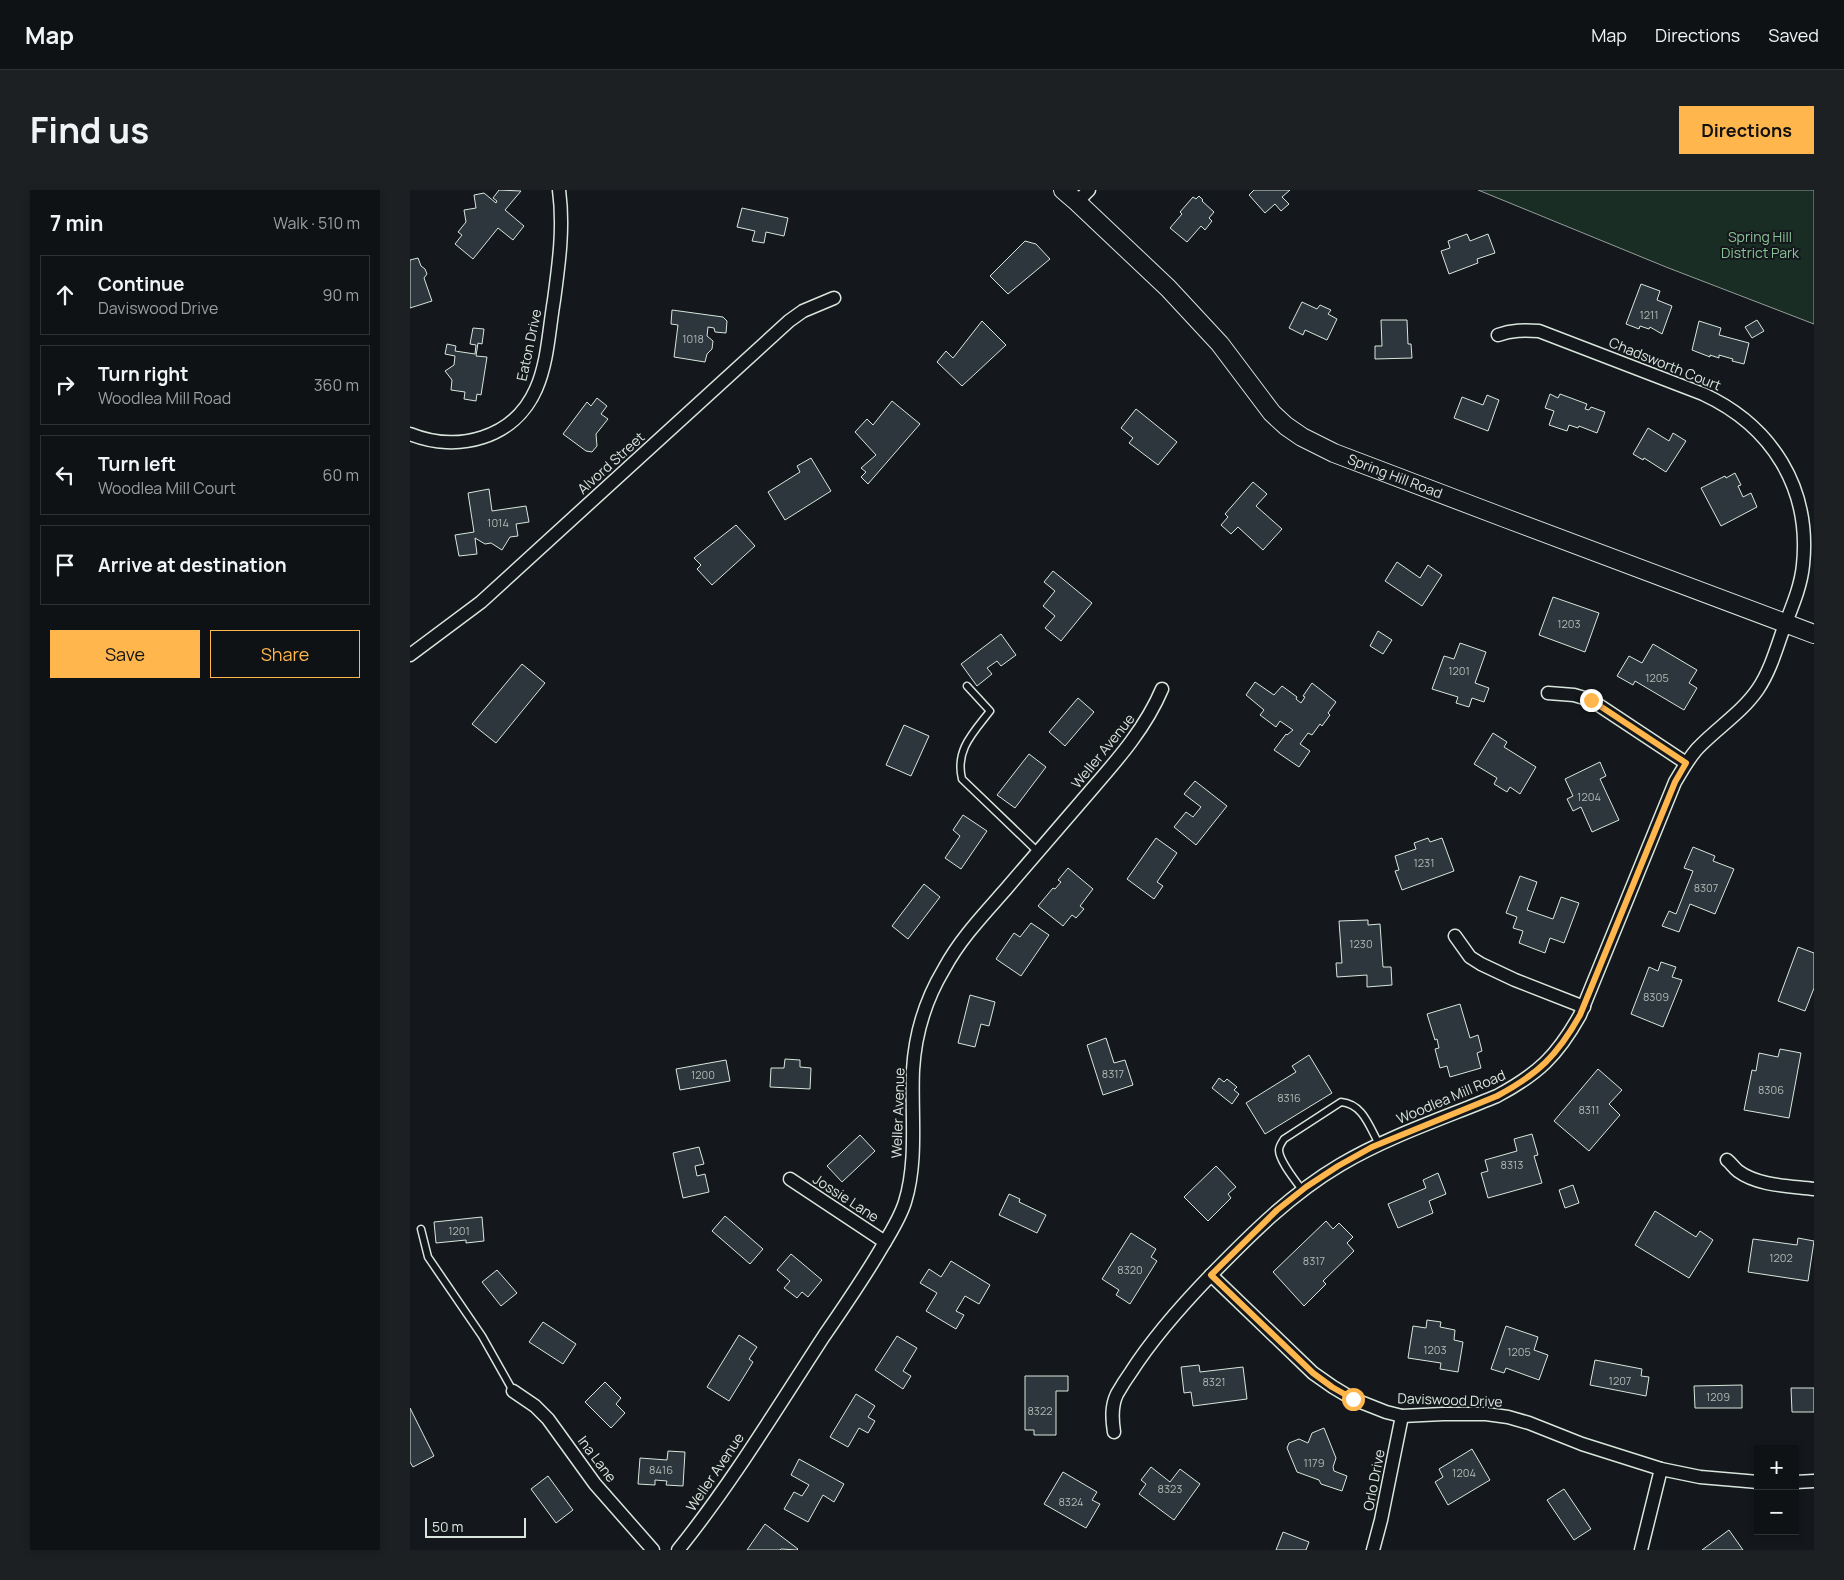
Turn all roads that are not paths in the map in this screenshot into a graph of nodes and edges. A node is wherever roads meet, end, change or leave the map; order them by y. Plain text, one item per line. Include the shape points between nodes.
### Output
1 (559, 190) edge
2 (1062, 190) edge
3 (1083, 196) edge
4 (834, 298) dead end
5 (1498, 335) dead end
6 (410, 434) edge
7 (1786, 624) junction
8 (1814, 634) edge
9 (410, 655) edge
10 (966, 686) dead end
11 (1162, 690) dead end
12 (1548, 693) dead end
13 (1686, 763) junction
14 (1038, 852) junction
15 (1455, 936) dead end
16 (1584, 1007) junction
17 (1379, 1144) junction
18 (1728, 1160) dead end
19 (790, 1179) dead end
20 (1302, 1190) junction
21 (1814, 1190) edge
22 (421, 1229) dead end
23 (885, 1242) junction
24 (1211, 1275) junction
25 (513, 1391) joint
26 (1402, 1416) junction
27 (1114, 1432) dead end
28 (1660, 1468) junction
29 (1754, 1482) edge
30 (1799, 1482) edge
31 (1814, 1482) edge
32 (653, 1550) edge
33 (678, 1550) edge
34 (1373, 1550) edge
35 (1641, 1550) edge

1 - 6 street, Eaton Drive via 562,210 558,270 542,368 531,399 512,420 481,439 440,443
2 - 3 main road, Spring Hill Road
3 - 7 main road, Spring Hill Road via 1220,344 1272,413 1302,437 1334,453
4 - 9 street, Alvord Street via 803,311 789,321 481,602
5 - 7 street, Chadsworth Court via 1539,331 1703,394 1723,403 1754,426 1784,464 1802,519 1803,566
7 - 8 main road, Spring Hill Road
7 - 13 street, Woodlea Mill Road via 1758,688 1745,706 1700,745
10 - 14 lane via 990,712 962,752 959,768 962,779
11 - 14 street, Weller Avenue via 1144,725
12 - 13 street via 1591,700
13 - 16 street, Woodlea Mill Road via 1672,789
14 - 23 street, Weller Avenue via 972,928 932,992 922,1020 913,1069 910,1180 906,1201
15 - 16 street via 1470,957 1482,964
16 - 17 street, Woodlea Mill Road via 1568,1037 1538,1071 1497,1096
17 - 20 street, Woodlea Mill Road
17 - 20 lane via 1360,1109 1341,1102 1284,1139 1280,1145 1282,1159
18 - 21 street via 1737,1171 1750,1178
19 - 23 street, Jossie Lane
20 - 24 street, Woodlea Mill Road via 1263,1223
22 - 25 lane via 428,1257 482,1336
23 - 33 street, Weller Avenue via 726,1484
24 - 26 street, Daviswood Drive via 1313,1373 1353,1399
24 - 27 street, Woodlea Mill Road via 1158,1334 1116,1395 1112,1419
25 - 32 street, Ina Lane via 548,1419 595,1484
26 - 28 street, Daviswood Drive via 1486,1414 1508,1417
26 - 34 street, Orlo Drive
28 - 29 street, Daviswood Drive
28 - 35 street
30 - 31 street

